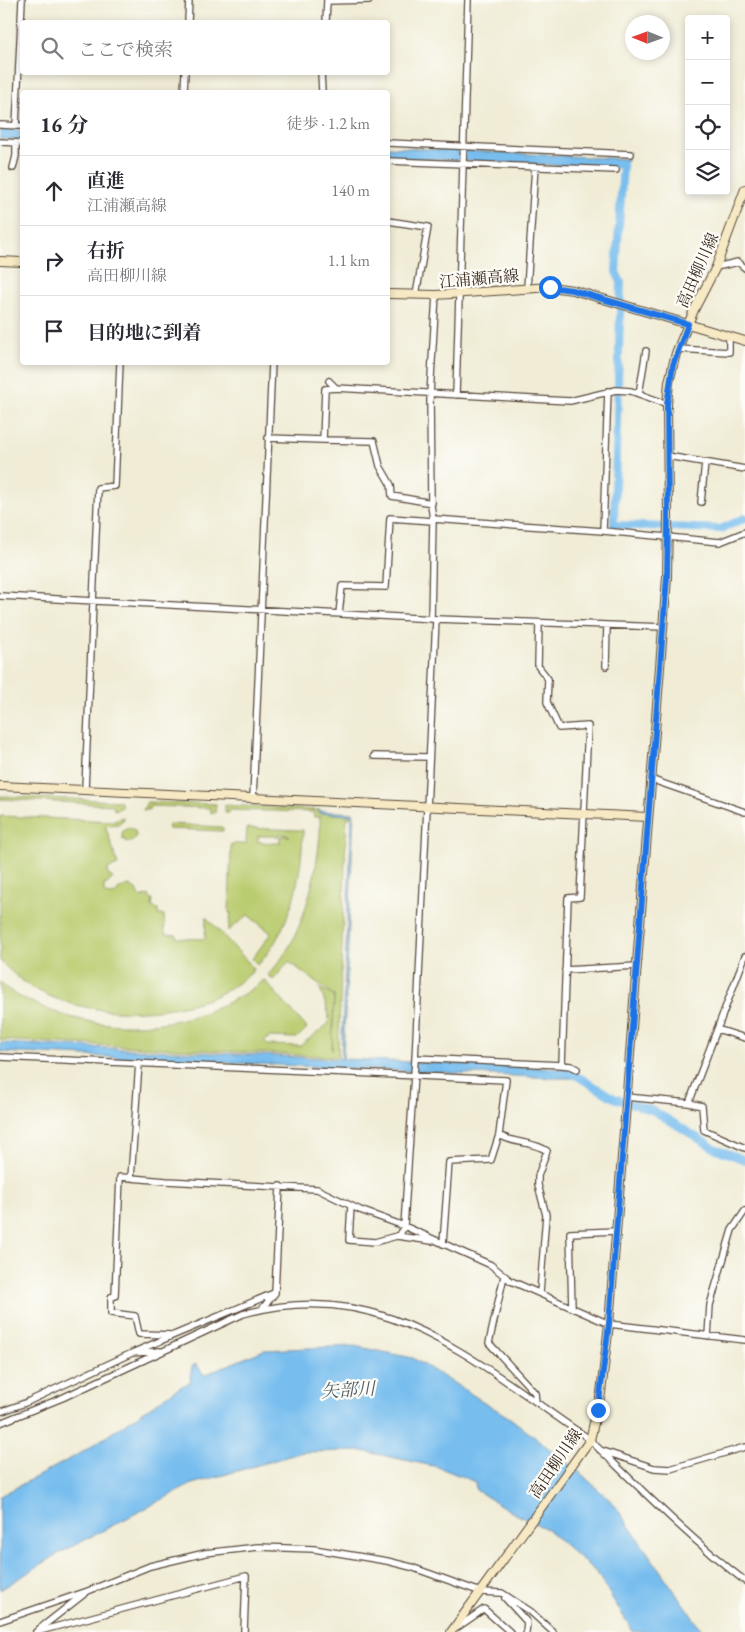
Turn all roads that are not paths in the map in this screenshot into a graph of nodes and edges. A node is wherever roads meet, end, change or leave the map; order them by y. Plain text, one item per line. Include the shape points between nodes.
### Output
1 (22, 0) edge
2 (189, 0) edge
3 (327, 0) edge
4 (357, 0) edge
5 (369, 0) edge
6 (468, 0) edge
7 (22, 20) edge
8 (188, 20) edge
9 (326, 20) edge
10 (20, 75) edge
11 (185, 75) edge
12 (321, 75) edge
13 (184, 90) edge
14 (322, 90) edge
15 (0, 125) edge
16 (19, 126) edge
17 (0, 142) edge
18 (19, 143) edge
19 (390, 144) edge
20 (464, 147) junction
21 (631, 154) dead end
22 (390, 161) edge
23 (462, 165) junction
24 (535, 167) junction
25 (13, 168) dead end
26 (616, 170) dead end
27 (745, 189) edge
28 (390, 222) edge
29 (0, 261) edge
30 (20, 262) edge
31 (716, 267) junction
32 (745, 268) edge
33 (527, 288) junction
34 (390, 294) edge
35 (458, 294) junction
36 (416, 295) junction
37 (436, 296) junction
38 (688, 324) junction
39 (729, 336) junction
40 (745, 341) edge
41 (678, 349) junction
42 (646, 351) dead end
43 (120, 365) edge
44 (272, 365) edge
45 (329, 382) dead end
46 (336, 388) junction
47 (606, 392) junction
48 (430, 394) junction
49 (638, 394) junction
50 (456, 395) junction
51 (667, 404) junction
52 (268, 438) junction
53 (323, 440) junction
54 (667, 456) junction
55 (705, 462) junction
56 (745, 469) edge
57 (700, 502) dead end
58 (432, 504) junction
59 (433, 520) junction
60 (603, 531) junction
61 (745, 532) edge
62 (668, 537) junction
63 (0, 596) edge
64 (93, 601) junction
65 (260, 610) junction
66 (339, 614) junction
67 (433, 619) junction
68 (539, 623) junction
69 (608, 626) junction
70 (664, 627) junction
71 (606, 666) dead end
72 (374, 756) dead end
73 (429, 757) junction
74 (650, 779) junction
75 (0, 786) edge
76 (85, 790) junction
77 (253, 798) junction
78 (427, 807) junction
79 (745, 812) edge
80 (584, 814) junction
81 (648, 818) junction
82 (745, 956) edge
83 (637, 966) junction
84 (566, 970) junction
85 (717, 1029) junction
86 (745, 1038) edge
87 (0, 1057) edge
88 (415, 1059) junction
89 (139, 1063) junction
90 (562, 1065) junction
91 (576, 1069) dead end
92 (414, 1076) junction
93 (626, 1097) junction
94 (689, 1103) junction
95 (500, 1135) junction
96 (745, 1148) edge
97 (134, 1178) junction
98 (280, 1186) junction
99 (351, 1206) junction
100 (745, 1210) edge
101 (404, 1226) junction
102 (616, 1231) junction
103 (397, 1236) junction
104 (440, 1243) junction
105 (504, 1276) junction
106 (275, 1293) junction
107 (540, 1293) junction
108 (572, 1308) junction
109 (262, 1309) junction
110 (609, 1324) junction
111 (174, 1335) junction
112 (708, 1336) junction
113 (745, 1340) edge
114 (166, 1350) junction
115 (132, 1353) junction
116 (536, 1402) junction
117 (0, 1412) edge
118 (0, 1423) edge
119 (588, 1442) junction
120 (745, 1447) edge
121 (598, 1449) junction
122 (745, 1581) edge
123 (88, 1591) junction
124 (481, 1592) junction
125 (502, 1594) junction
126 (0, 1621) edge
127 (35, 1632) edge
128 (244, 1632) edge
129 (451, 1632) edge
130 (510, 1632) edge
131 (526, 1632) edge
132 (553, 1632) edge

1 - 7 street
2 - 8 street
3 - 4 street
3 - 9 street
4 - 5 street
6 - 20 street
10 - 16 street
11 - 13 street
12 - 14 street
15 - 16 street
17 - 18 street
18 - 25 street
19 - 20 street
20 - 21 street
20 - 23 street
22 - 23 street
23 - 24 street
23 - 35 street
24 - 26 street
24 - 33 street
27 - 31 main road, 高田柳川線
28 - 36 street via 428,227
29 - 30 main road
31 - 32 street via 738,262
31 - 38 main road, 高田柳川線
33 - 35 main road, 江浦瀬高線
33 - 38 main road, 江浦瀬高線 via 572,290
34 - 36 main road, 江浦瀬高線
35 - 37 main road, 江浦瀬高線
35 - 50 street
36 - 37 main road, 江浦瀬高線
37 - 48 street
38 - 39 main road, 江浦瀬高線
38 - 41 main road, 高田柳川線
39 - 40 main road, 江浦瀬高線
39 - 41 street via 729,352
41 - 51 main road, 高田柳川線
42 - 49 street
43 - 64 street via 115,486 98,488
44 - 52 street
45 - 46 street
46 - 48 street
46 - 53 street via 325,389
47 - 49 street via 631,391
47 - 50 street via 570,401
47 - 60 street
48 - 50 street
48 - 58 street
49 - 51 street
51 - 54 main road, 高田柳川線
52 - 53 street
52 - 65 street
53 - 58 street via 374,441 392,496
54 - 55 street
54 - 62 main road, 高田柳川線
55 - 56 street
55 - 57 street
58 - 59 street
59 - 60 street
59 - 66 street via 390,518 386,588 342,586
59 - 67 street
60 - 62 street
61 - 62 street via 720,542
62 - 70 main road, 高田柳川線
63 - 64 street
64 - 65 street
64 - 76 street
65 - 66 street
65 - 77 street
66 - 67 street
67 - 68 street
67 - 73 street
68 - 69 street
68 - 80 street via 538,666 548,679 547,702 559,728 588,726
69 - 70 street
69 - 71 street
70 - 74 main road, 高田柳川線
72 - 73 street
73 - 78 street
74 - 79 street
74 - 81 main road, 高田柳川線
75 - 76 main road
76 - 77 main road
77 - 78 main road
78 - 80 main road
78 - 88 street
80 - 81 main road
80 - 84 street via 580,898 568,898
81 - 83 main road, 高田柳川線
82 - 85 street
83 - 84 street
83 - 93 main road, 高田柳川線
84 - 90 street
85 - 86 street
85 - 94 street
87 - 89 street
88 - 90 street
88 - 92 street
89 - 92 street
89 - 97 street via 131,1178
90 - 91 street
92 - 95 street via 506,1080
92 - 101 street
93 - 94 street
93 - 102 main road, 高田柳川線
94 - 96 street via 702,1106 704,1130
95 - 104 street via 491,1160 450,1162
95 - 107 street via 538,1145 547,1151 538,1176 546,1215
97 - 98 street
97 - 111 street via 120,1177 115,1296 111,1297 111,1313 136,1316 139,1334
98 - 99 street via 317,1189
98 - 106 street
99 - 101 street
99 - 103 street via 349,1240 375,1242
100 - 112 street via 732,1230 710,1305
101 - 103 street
101 - 104 street
102 - 108 street via 570,1233
102 - 110 main road, 高田柳川線
103 - 104 street
104 - 105 street via 494,1267
105 - 107 street
105 - 116 street via 489,1343 535,1393
106 - 109 street
106 - 111 street
107 - 108 street
108 - 110 street
109 - 114 street via 243,1314
109 - 116 street via 319,1304 376,1312 464,1353
110 - 112 street
110 - 119 main road, 高田柳川線 via 601,1393
111 - 115 street
112 - 113 street
114 - 115 street
114 - 118 street
115 - 117 street
116 - 119 street
119 - 121 street
119 - 124 main road, 高田柳川線
120 - 121 street via 670,1469 654,1468
121 - 122 street via 716,1559
123 - 124 street via 170,1560 258,1547 314,1549 387,1561
123 - 126 street
123 - 127 street
124 - 125 street
124 - 129 main road, 高田柳川線
125 - 131 street via 527,1622
125 - 132 street via 530,1611
127 - 128 street via 246,1576
129 - 130 street via 484,1609

